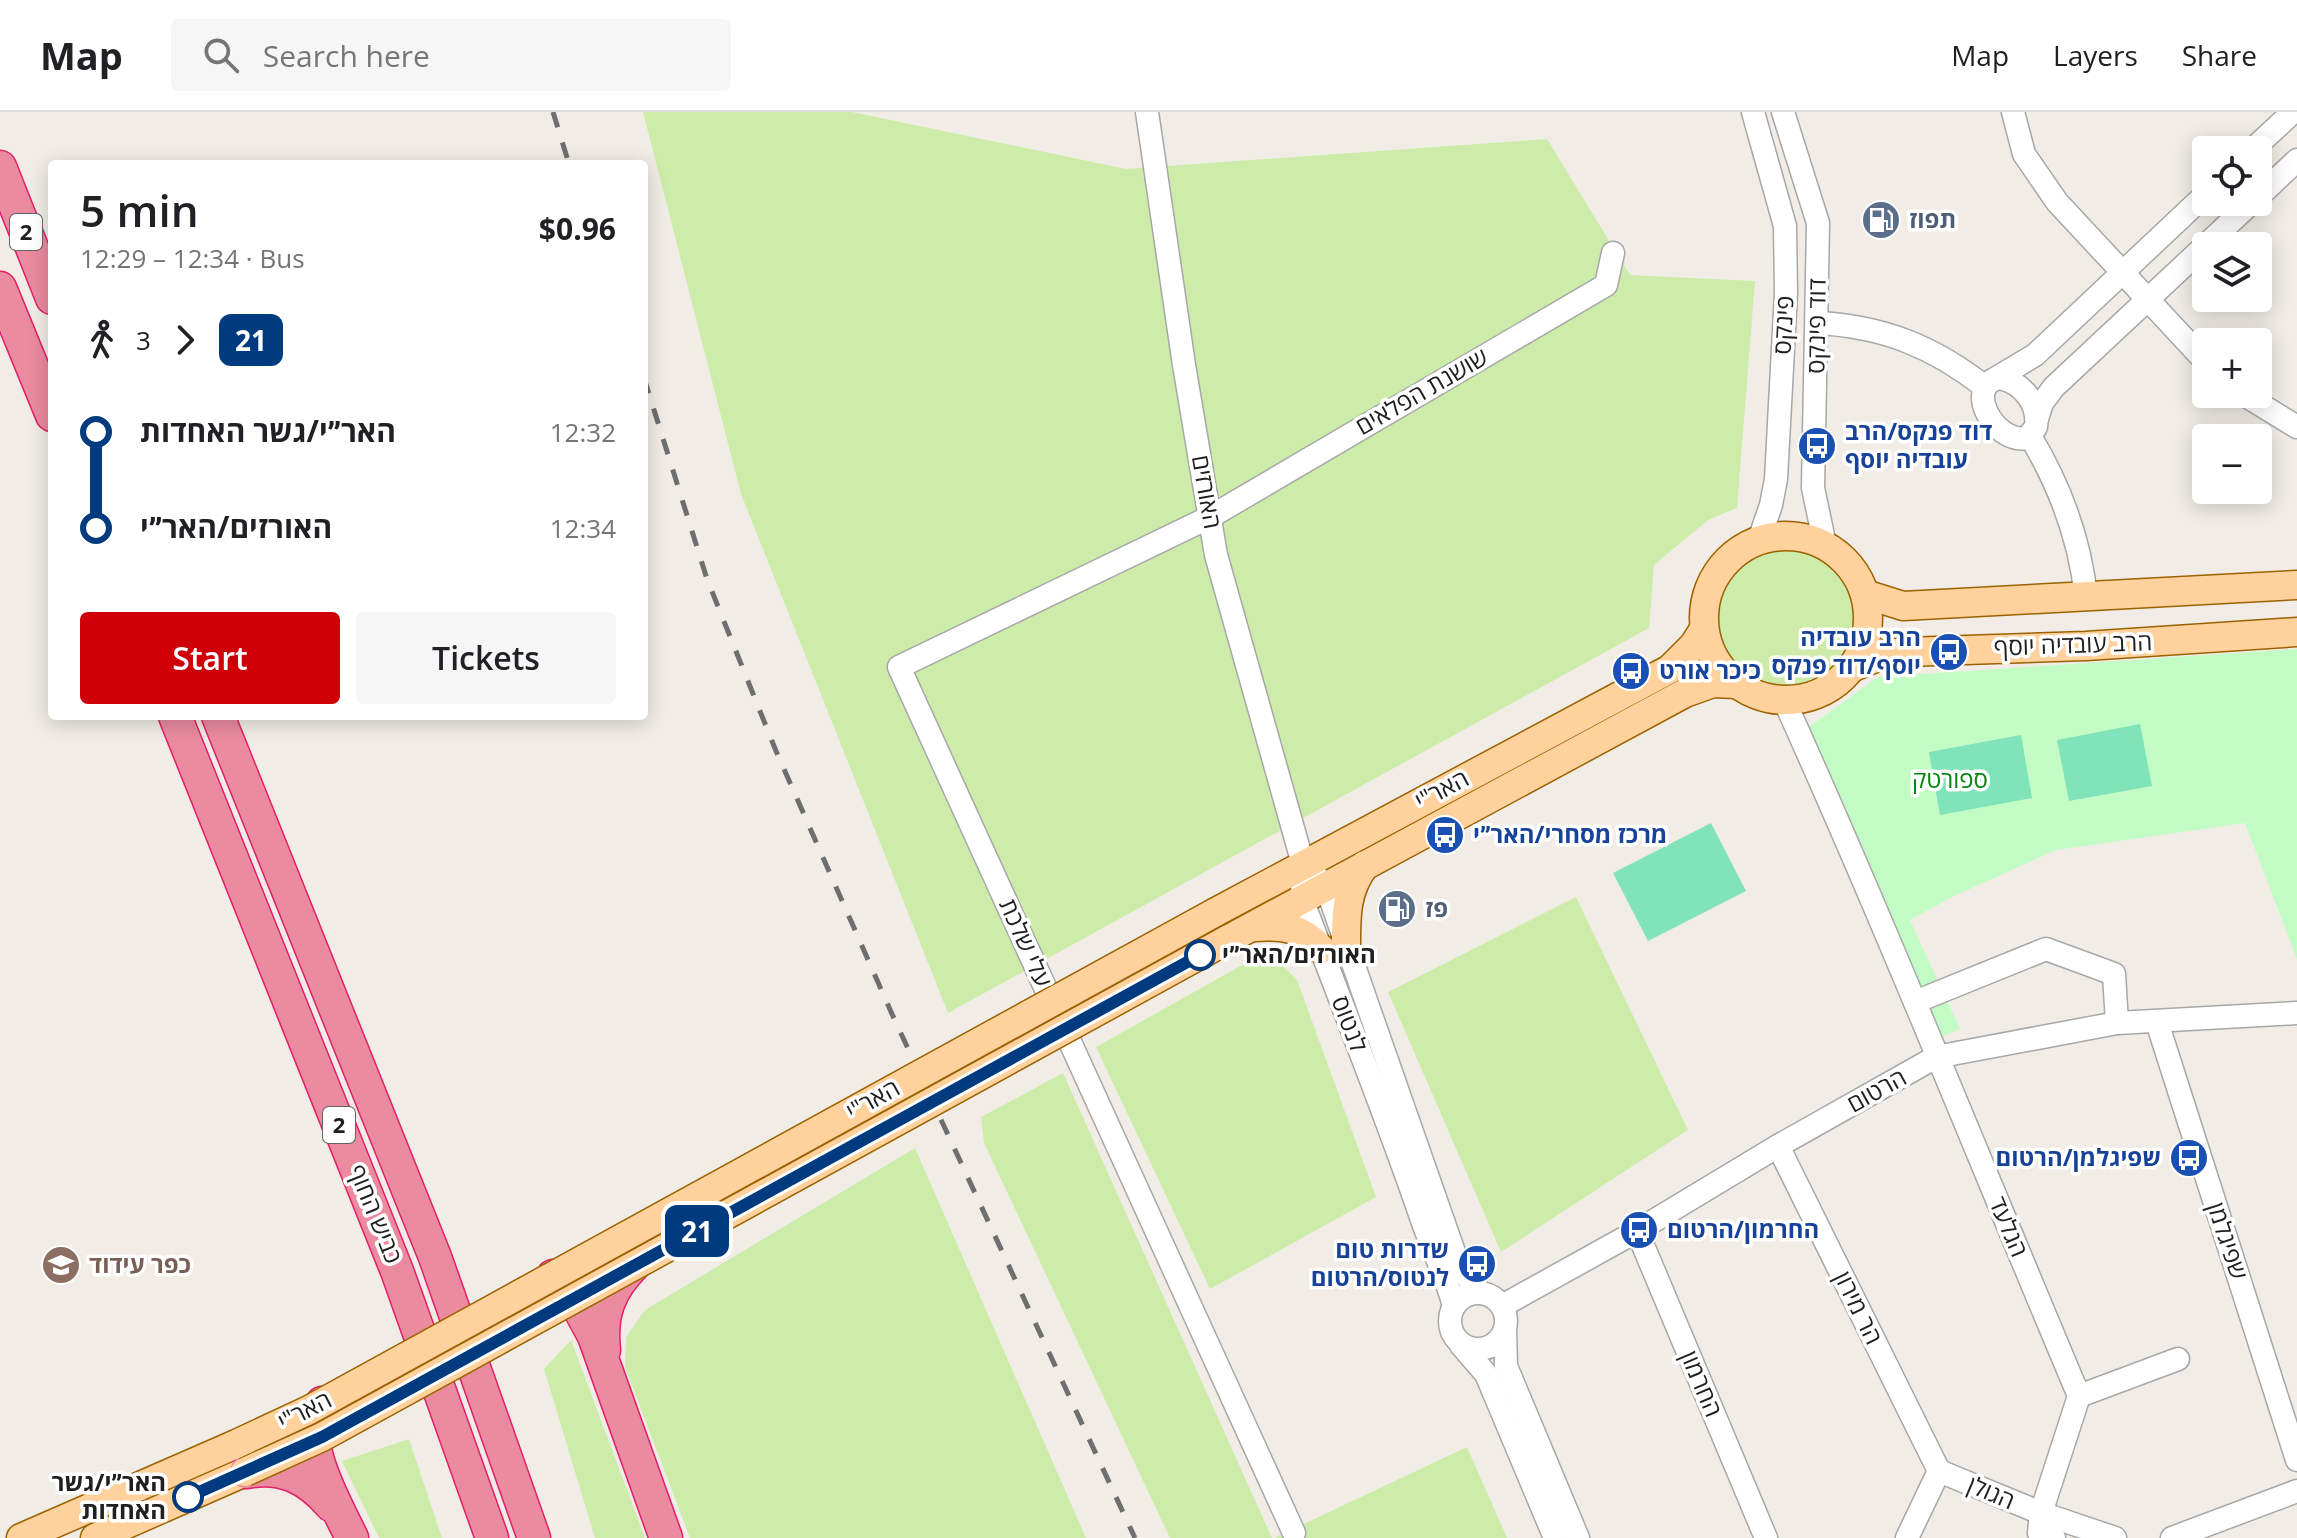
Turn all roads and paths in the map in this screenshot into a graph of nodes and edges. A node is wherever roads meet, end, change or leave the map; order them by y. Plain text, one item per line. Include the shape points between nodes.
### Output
1 (1147, 112) edge
2 (1753, 112) edge
3 (1783, 112) edge
4 (2013, 112) edge
5 (2293, 112) edge
6 (2267, 136) edge
7 (2297, 160) edge
8 (0, 167) edge
9 (2272, 184) edge
10 (2192, 207) edge
11 (2237, 216) edge
12 (1613, 253) dead end
13 (2123, 272) junction
14 (0, 288) edge
15 (48, 288) edge
16 (2148, 299) junction
17 (1817, 323) junction
18 (2192, 347) edge
19 (1989, 383) junction
20 (48, 405) edge
21 (2266, 408) edge
22 (2297, 427) edge
23 (2033, 428) junction
24 (1210, 517) junction
25 (1759, 540) junction
26 (1825, 545) junction
27 (2297, 585) edge
28 (1865, 594) junction
29 (2086, 597) junction
30 (1704, 629) junction
31 (2297, 632) edge
32 (1851, 668) junction
33 (1736, 684) junction
34 (1784, 700) junction
35 (177, 720) edge
36 (220, 720) edge
37 (1303, 864) junction
38 (1365, 865) junction
39 (1314, 892) junction
40 (1238, 934) junction
41 (1334, 946) junction
42 (1915, 1002) junction
43 (2297, 1013) edge
44 (2157, 1022) junction
45 (2117, 1023) junction
46 (1936, 1057) junction
47 (1778, 1146) junction
48 (1637, 1231) junction
49 (634, 1265) junction
50 (563, 1288) junction
51 (1481, 1293) junction
52 (1454, 1306) junction
53 (1502, 1306) junction
54 (1505, 1329) junction
55 (1461, 1345) junction
56 (2178, 1359) dead end
57 (608, 1373) junction
58 (2079, 1396) junction
59 (322, 1403) junction
60 (314, 1441) junction
61 (2297, 1460) edge
62 (242, 1463) junction
63 (1939, 1471) junction
64 (2297, 1491) edge
65 (2041, 1513) junction
66 (348, 1530) edge
67 (1294, 1533) dead end
68 (21, 1538) edge
69 (95, 1538) edge
70 (492, 1538) edge
71 (534, 1538) edge
72 (666, 1538) edge
73 (1555, 1538) edge
74 (1578, 1538) edge
75 (1766, 1538) edge
76 (1907, 1538) edge
77 (2054, 1538) edge
78 (2115, 1538) edge
79 (2172, 1538) edge

1 - 24 street, האורזים
2 - 25 street, פינקס via 1785,226 1786,293 1776,479
3 - 17 street, דוד פינקס via 1818,223
4 - 13 street via 2024,154 2057,202
5 - 6 street
7 - 9 street
8 - 15 highway, 2
10 - 13 street
11 - 16 street
12 - 24 street, שושנת הפלאים via 1606,285
13 - 16 street
13 - 19 street via 2035,355
14 - 20 highway
16 - 18 street
16 - 23 street via 2052,389
17 - 19 street via 1872,328 1905,338
17 - 26 street, דוד פינקס via 1813,488
19 - 23 street via 2009,380 2021,388 2033,405
19 - 23 street via 1985,408 1995,426 2019,439
21 - 22 street
23 - 29 street via 2066,510
24 - 37 street, האורזים via 1216,555
24 - 67 street, עלי שלכת via 899,667
25 - 26 main road via 1788,535
25 - 30 main road via 1728,559 1713,580
26 - 28 main road via 1854,570
27 - 29 main road, הרב עובדיה יוסף
28 - 29 main road, הרב עובדיה יוסף via 1903,606
28 - 32 main road via 1867,632
30 - 33 main road via 1718,666
30 - 37 main road, האר"י via 1670,669
31 - 32 main road, הרב עובדיה יוסף via 1906,652
32 - 34 main road via 1822,692
33 - 34 main road via 1759,696
33 - 38 main road, האר"י via 1713,683 1685,693
34 - 42 street, הגלעד
35 - 70 highway, כביש החוף / 2 via 397,1271
36 - 71 highway, כביש החוף / 2 via 435,1257
37 - 39 street, לנטוס
37 - 50 main road, האר"י, bridge
38 - 39 main road, האר"י
38 - 41 main road via 1355,878
39 - 40 main road, האר"י
39 - 41 street, לנטוס
40 - 41 main road via 1288,927
40 - 49 main road, האר"י, bridge
41 - 51 street, לנטוס via 1455,1255
41 - 52 street, לנטוס
42 - 45 street via 2046,949 2114,974
42 - 46 street, הגלעד
43 - 44 street, הרטום
44 - 45 street, הרטום
44 - 61 street, שפיגלמן
45 - 46 street, הרטום
46 - 47 street, הרטום
46 - 58 street, הגלעד
47 - 48 street, הרטום
47 - 63 street, הר מירון
48 - 53 street, הרטום
48 - 75 street, החרמון
49 - 50 main road, האר"י, bridge
49 - 57 highway, bridge via 615,1286 606,1308 603,1344
50 - 57 highway via 594,1336
50 - 59 main road, האר"י, bridge
50 - 60 main road, האר"י, bridge
51 - 52 street via 1465,1296
51 - 53 street
52 - 55 street via 1451,1331
53 - 54 street
54 - 55 street via 1487,1348
54 - 74 street via 1506,1366
55 - 73 street via 1486,1374
56 - 58 street
57 - 72 highway
58 - 65 street
59 - 60 highway via 315,1416
59 - 62 main road, האר"י, bridge
60 - 62 main road, האר"י, bridge
60 - 66 highway
62 - 66 highway via 303,1479
62 - 68 main road, האר"י
62 - 69 main road, האר"י
63 - 65 street, הגולן
63 - 76 street, הגולן
64 - 79 street
65 - 77 street via 2039,1533
65 - 78 street, הגולן

